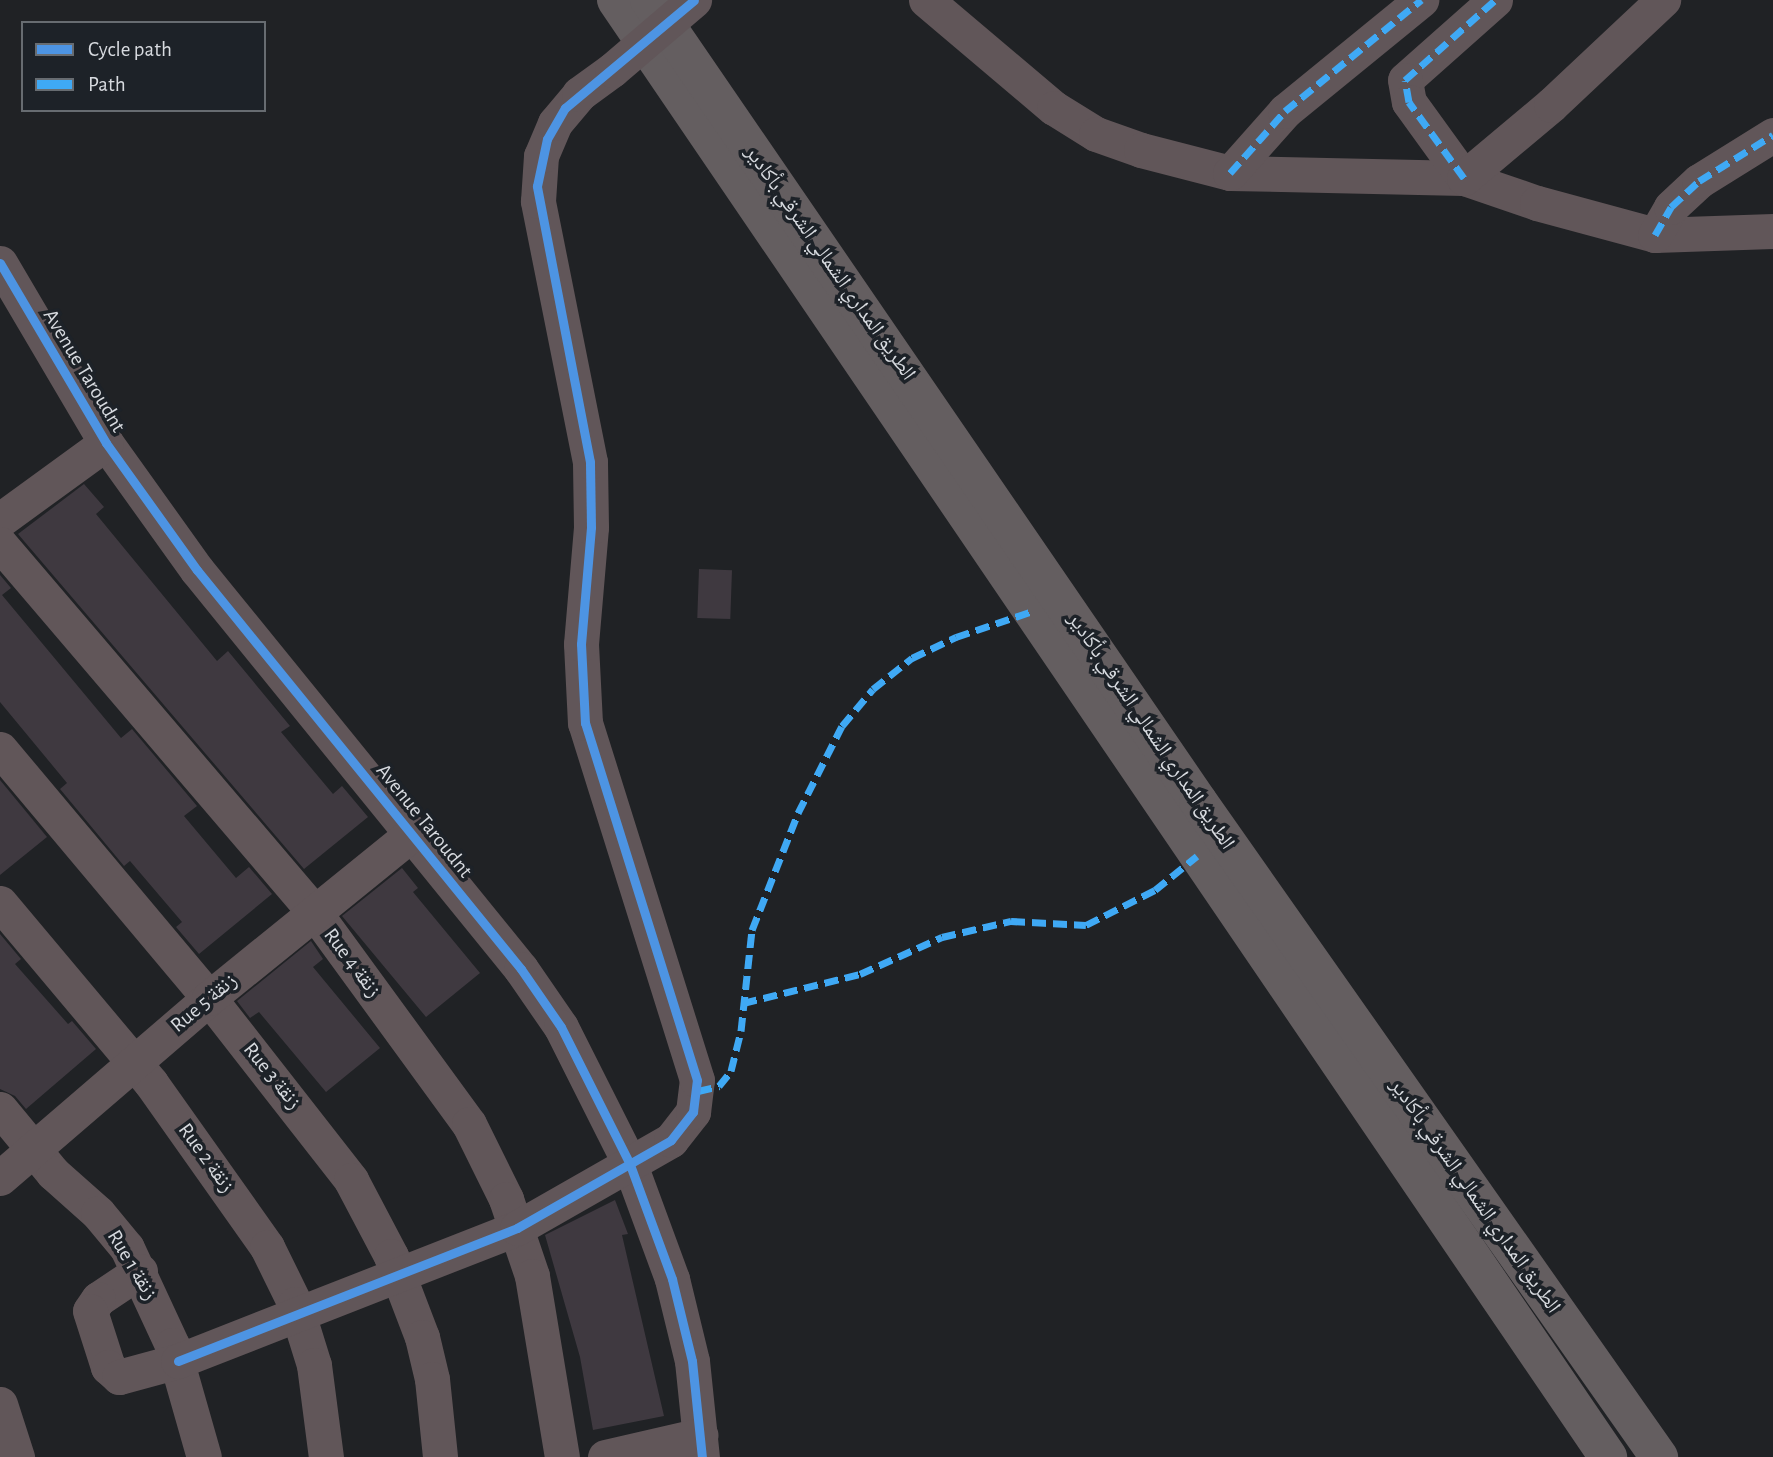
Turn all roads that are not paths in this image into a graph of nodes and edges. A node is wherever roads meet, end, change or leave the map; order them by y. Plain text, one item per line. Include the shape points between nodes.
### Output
1 (616, 0) edge
2 (649, 0) edge
3 (694, 0) edge
4 (926, 0) edge
5 (1421, 0) edge
6 (1495, 0) edge
7 (1663, 0) edge
8 (1773, 135) edge
9 (1230, 173) junction
10 (1464, 177) junction
11 (1773, 231) edge
12 (1655, 235) junction
13 (0, 262) edge
14 (106, 443) junction
15 (0, 520) edge
16 (0, 544) edge
17 (0, 749) edge
18 (413, 833) junction
19 (0, 902) edge
20 (315, 913) junction
21 (209, 998) junction
22 (135, 1063) junction
23 (0, 1109) edge
24 (35, 1151) junction
25 (629, 1162) junction
26 (0, 1178) edge
27 (517, 1228) junction
28 (140, 1271) junction
29 (399, 1276) junction
30 (298, 1314) junction
31 (178, 1361) junction
32 (0, 1404) edge
33 (701, 1446) edge
34 (17, 1457) edge
35 (204, 1457) edge
36 (326, 1457) edge
37 (440, 1457) edge
38 (562, 1457) edge
39 (605, 1457) edge
40 (1608, 1457) edge
41 (1659, 1457) edge

1 - 40 highway, الطريق المداري الشمالي الشرقي بأكادير
2 - 41 highway, الطريق المداري الشمالي الشرقي بأكادير via 1206,813
3 - 25 street, bridge via 579,94 555,123 541,156 537,186 590,462 591,527 581,644 585,723 698,1080 693,1112 681,1129 658,1149
4 - 9 street via 1075,122 1119,143
5 - 9 street via 1285,111
6 - 10 street via 1405,80 1409,102
7 - 10 street via 1552,105
8 - 12 street via 1699,181 1671,207
9 - 10 street
10 - 12 street via 1537,203
11 - 12 street
13 - 14 street, Avenue Taroudnt
14 - 15 street
14 - 18 street, Avenue Taroudnt via 197,569
16 - 20 street, Rue 4 زنقة
17 - 21 street, Rue 3 زنقة
18 - 20 street, Rue 5 زنقة
18 - 25 street, Avenue Taroudnt via 542,997 578,1057
19 - 22 street, Rue 2 زنقة
20 - 21 street, Rue 5 زنقة
20 - 27 street, Rue 4 زنقة via 463,1115 489,1161
21 - 22 street, Rue 5 زنقة
21 - 29 street, Rue 3 زنقة via 327,1145 372,1218
22 - 24 street, Rue 5 زنقة
22 - 30 street, Rue 2 زنقة via 251,1221
23 - 24 street, Rue 1 زنقة
24 - 26 street, Rue 5 زنقة
24 - 28 street, Rue 1 زنقة via 111,1227
25 - 27 street
25 - 33 street, Avenue Taroudnt via 683,1320
27 - 29 street
27 - 38 street, Rue 4 زنقة via 541,1316
28 - 31 street, Rue 1 زنقة
28 - 31 street via 91,1307 108,1367 123,1378
29 - 30 street
29 - 37 street, Rue 3 زنقة via 432,1379
30 - 31 street
30 - 36 street, Rue 2 زنقة via 320,1397
31 - 35 street, Rue 1 زنقة
32 - 34 street
33 - 39 street

